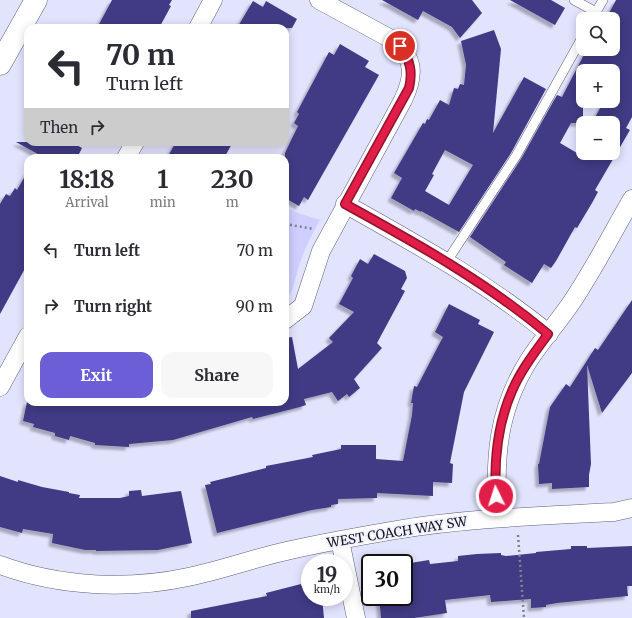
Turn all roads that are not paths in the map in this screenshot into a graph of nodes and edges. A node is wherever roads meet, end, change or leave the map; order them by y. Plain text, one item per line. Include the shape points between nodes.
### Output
1 (36, 0) edge
2 (213, 0) edge
3 (319, 0) edge
4 (574, 0) edge
5 (603, 0) edge
6 (589, 12) edge
7 (596, 12) edge
8 (200, 24) edge
9 (576, 49) edge
10 (0, 64) edge
11 (632, 199) edge
12 (345, 204) junction
13 (447, 261) junction
14 (289, 317) edge
15 (548, 334) junction
16 (24, 343) edge
17 (0, 386) edge
18 (632, 508) edge
19 (498, 518) junction
20 (340, 540) junction
21 (0, 565) edge
22 (356, 618) edge

1 - 10 main road
2 - 8 street
3 - 12 street via 391,39 405,53 411,66 411,80 406,94
4 - 6 lane
5 - 7 lane
9 - 13 lane via 516,156
11 - 15 street via 577,294
12 - 13 street
12 - 14 street via 321,251 303,306
13 - 15 street via 494,292
15 - 19 street via 512,391 504,417 497,449 495,477
16 - 17 street
18 - 19 street, WEST COACH WAY SW via 614,512
19 - 20 street, WEST COACH WAY SW
20 - 21 street, WEST COACH WAY SW via 150,584 79,583
20 - 22 street

